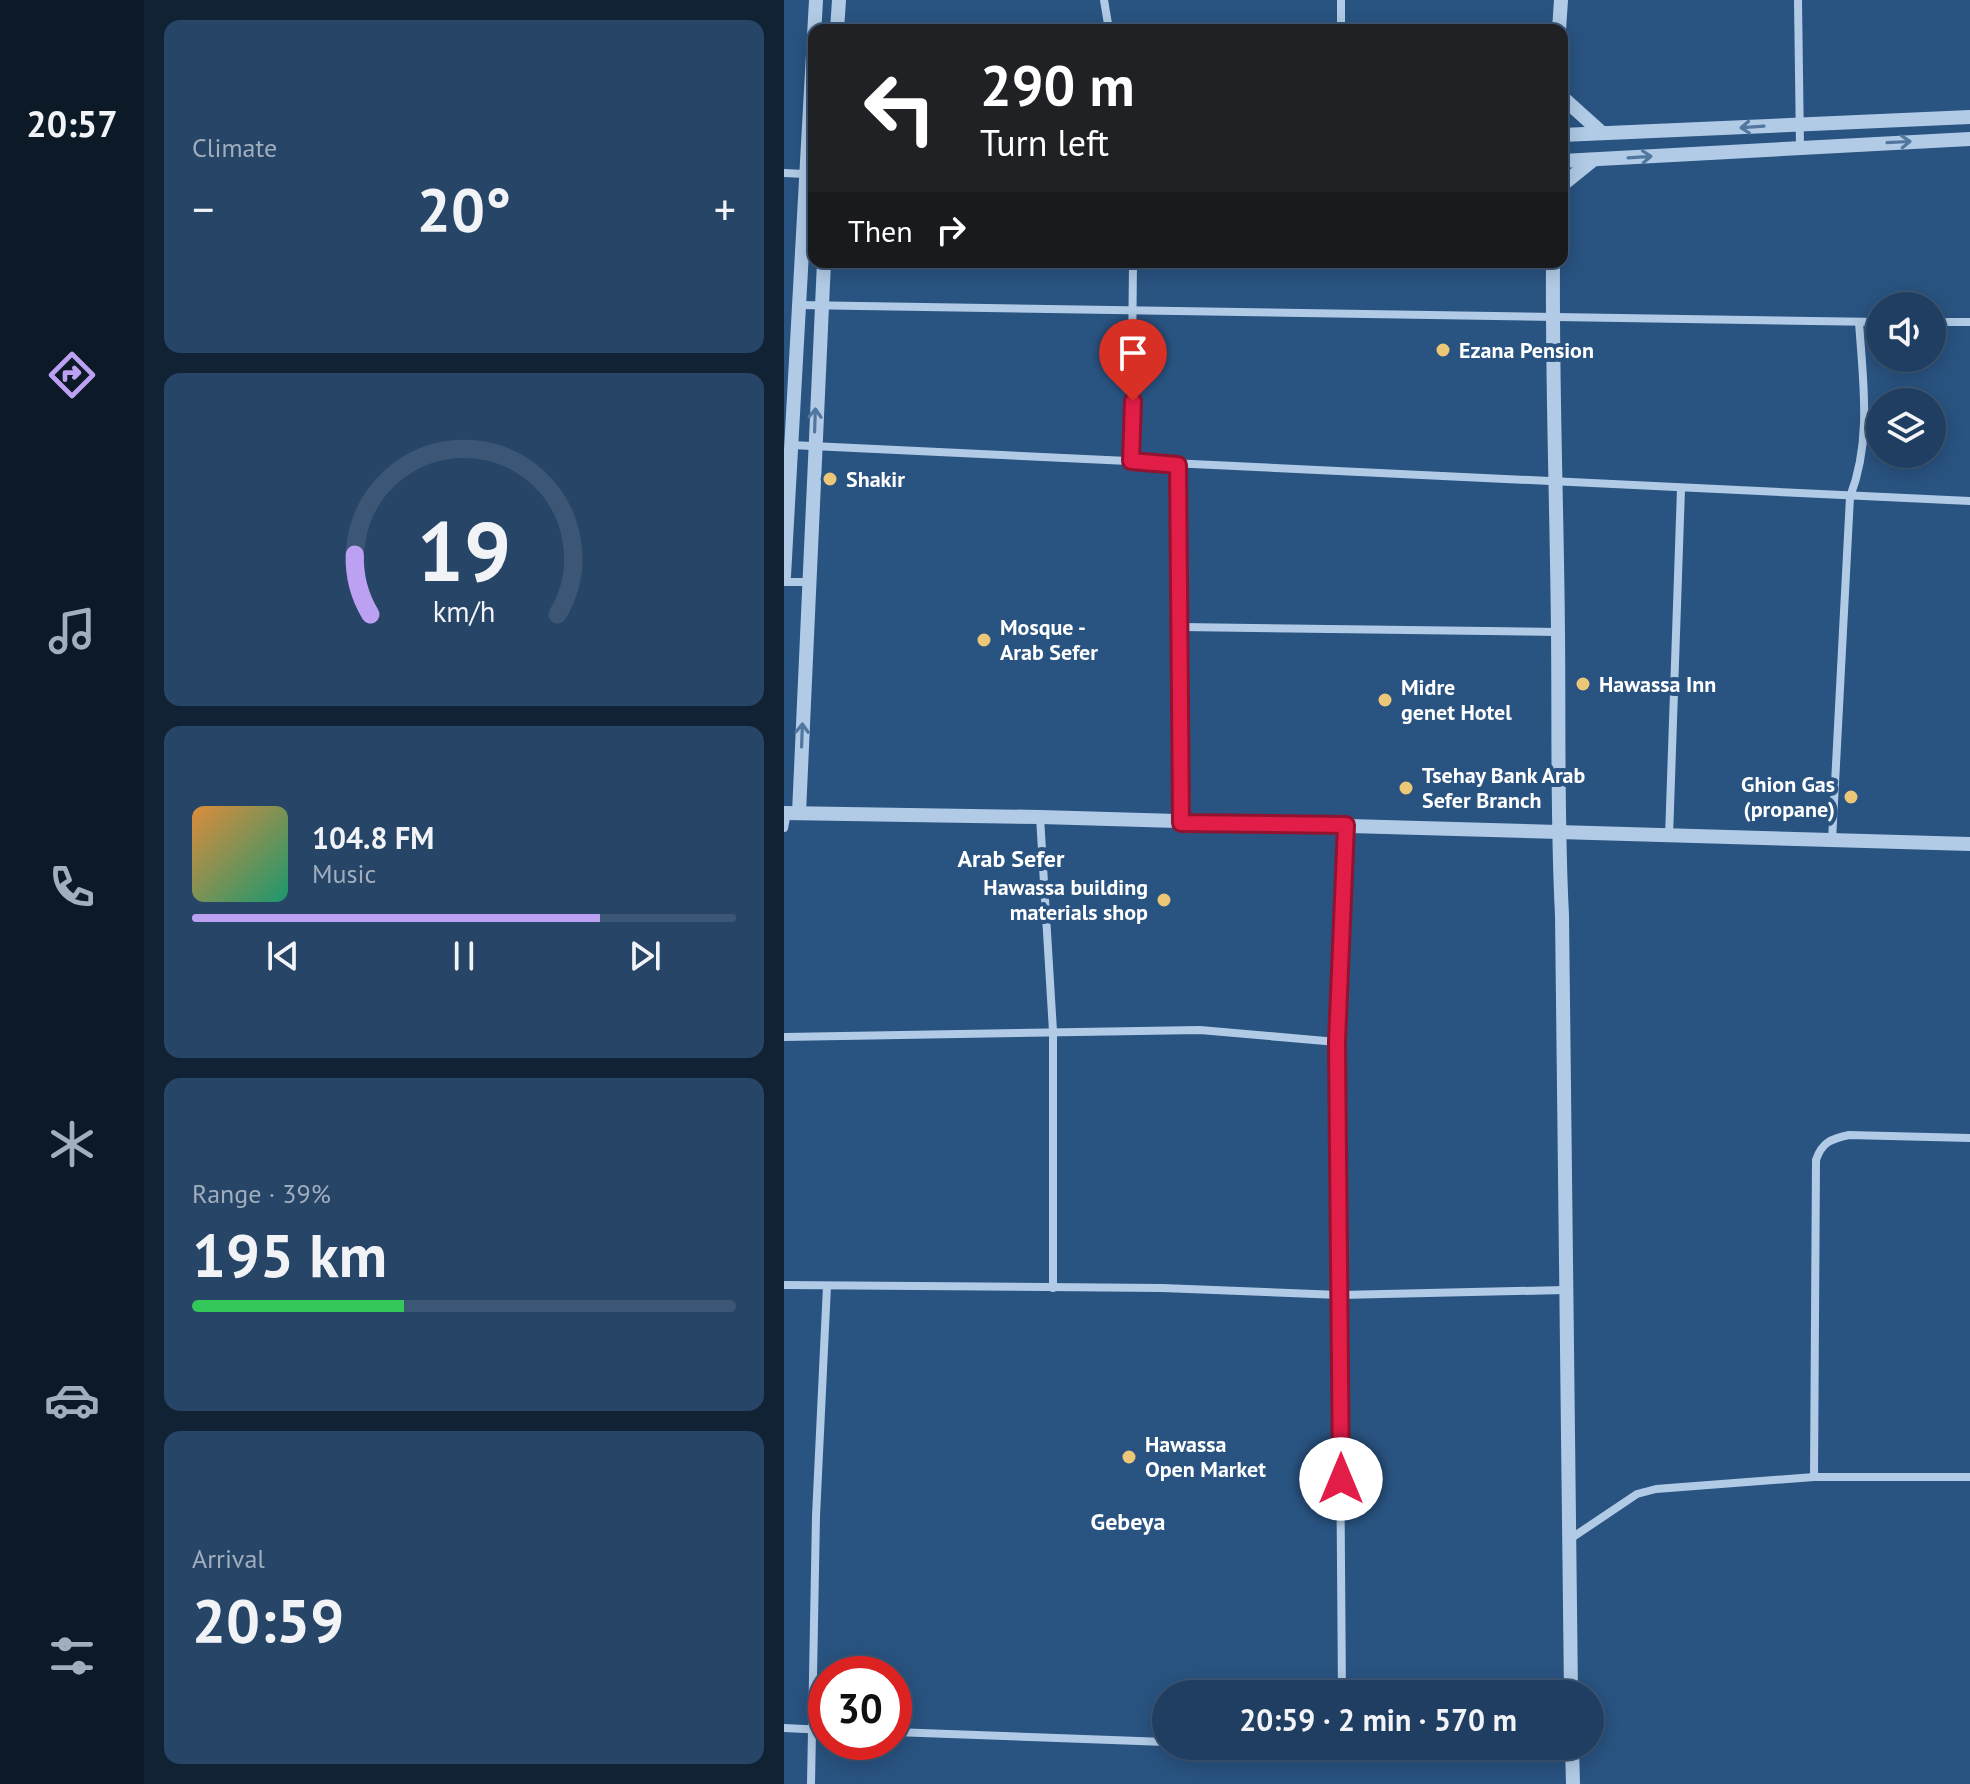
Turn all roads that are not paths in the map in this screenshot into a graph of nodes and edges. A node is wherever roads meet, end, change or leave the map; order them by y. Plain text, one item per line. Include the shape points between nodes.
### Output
1 (816, 0) edge
2 (839, 0) edge
3 (1104, 0) edge
4 (1341, 0) edge
5 (1561, 0) edge
6 (1798, 0) edge
7 (815, 24) edge
8 (837, 24) edge
9 (1108, 24) edge
10 (1341, 24) edge
11 (1559, 24) edge
12 (1568, 102) edge
13 (1970, 117) edge
14 (1799, 124) junction
15 (1603, 133) junction
16 (1568, 135) edge
17 (1970, 139) edge
18 (1800, 147) junction
19 (1593, 160) junction
20 (1568, 161) edge
21 (784, 173) edge
22 (808, 173) edge
23 (1568, 180) edge
24 (808, 185) edge
25 (823, 268) edge
26 (1133, 268) edge
27 (1553, 268) edge
28 (798, 305) junction
29 (820, 308) junction
30 (1135, 311) junction
31 (1553, 319) junction
32 (1859, 322) junction
33 (1866, 322) edge
34 (1946, 322) edge
35 (1970, 322) edge
36 (791, 445) junction
37 (814, 447) junction
38 (1131, 461) junction
39 (1178, 465) junction
40 (1554, 480) junction
41 (1681, 489) junction
42 (1850, 497) junction
43 (1970, 501) edge
44 (784, 576) edge
45 (784, 582) edge
46 (807, 582) junction
47 (1181, 627) junction
48 (1558, 632) junction
49 (789, 817) edge
50 (1040, 817) junction
51 (1181, 823) junction
52 (1346, 825) junction
53 (1558, 833) junction
54 (1669, 838) junction
55 (1832, 841) junction
56 (1970, 844) edge
57 (1053, 1031) junction
58 (784, 1037) edge
59 (1337, 1042) junction
60 (1970, 1138) edge
61 (784, 1285) edge
62 (827, 1286) junction
63 (1053, 1288) junction
64 (1565, 1290) junction
65 (1340, 1295) junction
66 (1814, 1477) junction
67 (1970, 1477) edge
68 (1570, 1539) junction
69 (815, 1656) edge
70 (1342, 1680) edge
71 (1571, 1680) edge
72 (784, 1728) edge
73 (808, 1729) edge
74 (912, 1733) edge
75 (1152, 1741) edge
76 (812, 1760) edge
77 (1572, 1760) edge
78 (811, 1784) edge
79 (1573, 1784) edge

1 - 7 street
2 - 8 street
3 - 9 street
4 - 10 street
5 - 11 street
6 - 14 street
12 - 15 street
13 - 14 street
14 -> 15 street
14 - 18 street
15 - 16 street
18 -> 17 street
19 -> 18 street
19 - 20 street
19 - 23 street
21 - 22 street
24 - 28 street
25 - 29 street
26 - 30 street
27 - 31 street
28 - 29 street
28 - 36 street
29 - 30 street
37 -> 29 street
30 - 31 street
30 - 38 street
31 - 32 street
31 - 40 street
32 - 33 street
32 - 42 street via 1865,435
34 - 35 street
36 - 37 street
36 - 44 street
37 - 38 street
37 - 46 street
38 - 39 street
39 - 40 street
39 - 47 street
40 - 41 street
40 - 48 street
41 - 42 street
41 - 54 street
42 - 43 street
42 - 55 street
45 - 46 street
49 -> 46 street
47 - 48 street
47 - 51 street
48 - 53 street
49 - 50 street
50 - 51 street
50 - 57 street
51 - 52 street
52 - 53 street
52 - 59 street
53 - 54 street
53 - 64 street
54 - 55 street
55 - 56 street
57 - 58 street
57 - 59 street via 1200,1030
57 - 63 street
59 - 65 street
60 - 66 street via 1849,1135 1821,1148 1816,1160
61 - 62 street
62 - 63 street
62 - 69 street
63 - 65 street
64 - 65 street
64 - 68 street
65 - 70 street
66 - 67 street
66 - 68 street via 1656,1489 1637,1494
68 - 71 street
72 - 73 street
74 - 75 street
76 - 78 street
77 - 79 street

